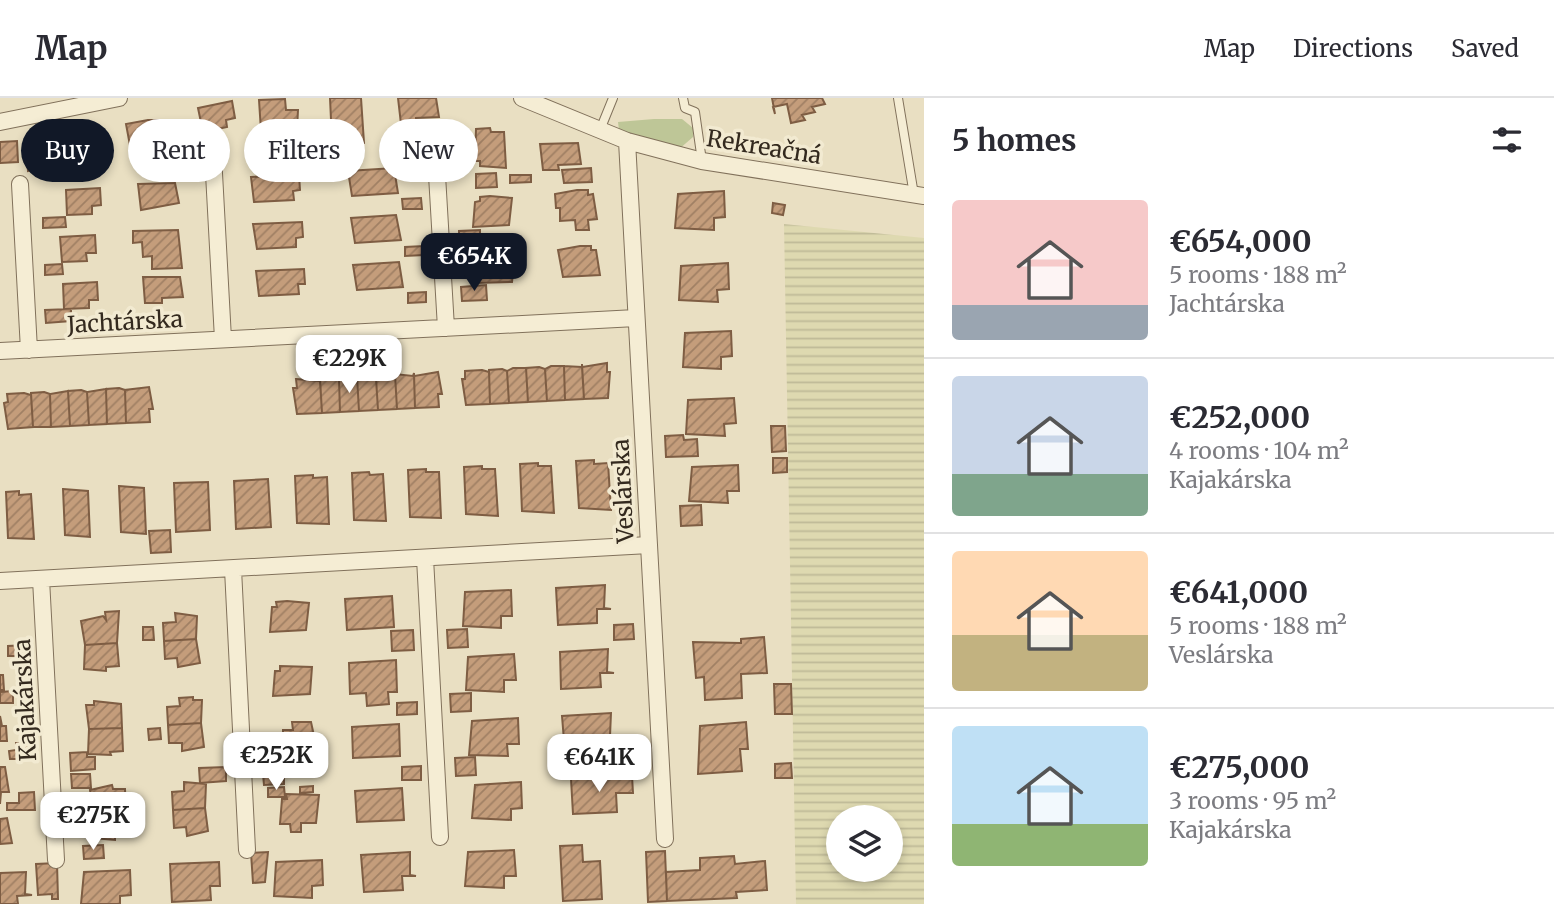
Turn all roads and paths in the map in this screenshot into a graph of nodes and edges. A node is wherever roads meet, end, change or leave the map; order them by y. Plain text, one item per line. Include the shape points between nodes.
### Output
1 (119, 98) edge
2 (522, 98) edge
3 (613, 98) edge
4 (683, 98) edge
5 (898, 98) edge
6 (0, 122) edge
7 (600, 130) junction
8 (627, 141) junction
9 (702, 161) junction
10 (214, 182) edge
11 (437, 182) edge
12 (20, 184) dead end
13 (919, 196) edge
14 (636, 318) junction
15 (446, 328) junction
16 (223, 339) junction
17 (29, 350) junction
18 (0, 351) edge
19 (649, 545) junction
20 (425, 558) junction
21 (233, 569) junction
22 (41, 579) junction
23 (0, 582) edge
24 (440, 837) dead end
25 (665, 839) dead end
26 (247, 850) dead end
27 (56, 860) dead end

1 - 6 street
2 - 7 street, Rekreačná
3 - 7 lane
4 - 9 lane via 685,108 695,112
5 - 13 lane
7 - 8 street, Rekreačná
8 - 9 street, Rekreačná
8 - 14 street, Veslárska
9 - 13 street, Rekreačná
10 - 16 street
11 - 15 street
12 - 17 street
14 - 15 street, Jachtárska
14 - 19 street, Veslárska
15 - 16 street, Jachtárska
16 - 17 street, Jachtárska
17 - 18 street, Jachtárska
19 - 20 street
19 - 25 street, Veslárska
20 - 21 street
20 - 24 street
21 - 22 street
21 - 26 street
22 - 23 street
22 - 27 street, Kajakárska

